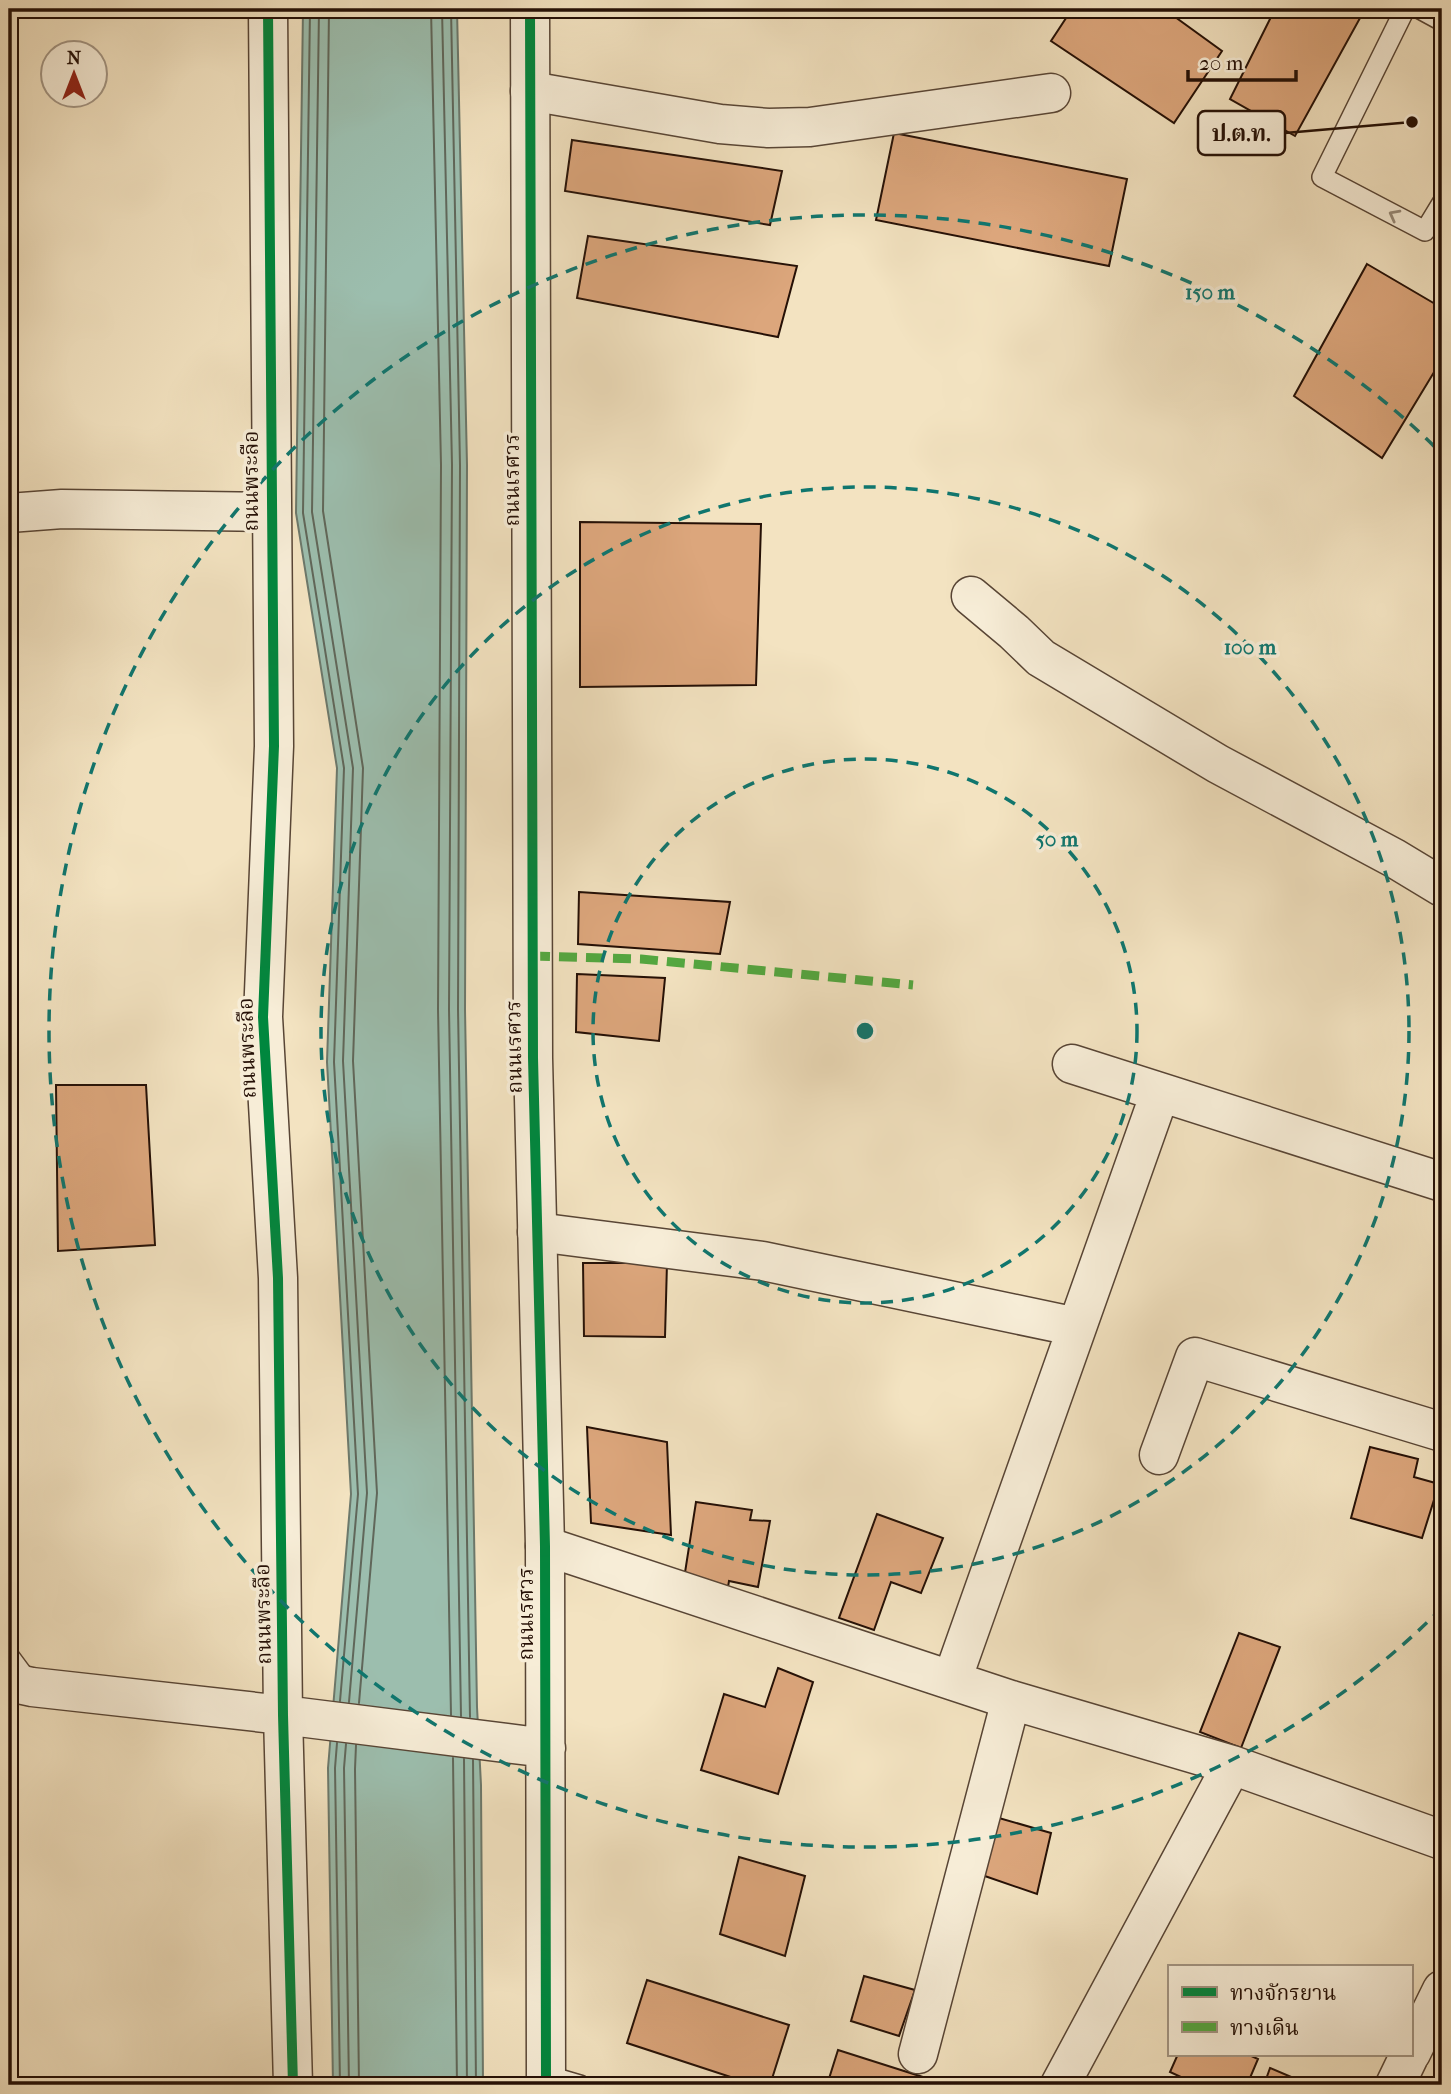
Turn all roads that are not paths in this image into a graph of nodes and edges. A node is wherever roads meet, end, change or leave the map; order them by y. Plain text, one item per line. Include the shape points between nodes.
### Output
1 (268, 9) edge
2 (530, 9) edge
3 (1405, 9) edge
4 (1420, 9) edge
5 (1442, 22) edge
6 (530, 91) junction
7 (1051, 93) dead end
8 (1442, 203) edge
9 (271, 512) junction
10 (9, 513) edge
11 (971, 596) dead end
12 (1442, 887) edge
13 (1072, 1064) dead end
14 (1160, 1093) junction
15 (1442, 1182) edge
16 (537, 1233) junction
17 (1077, 1327) junction
18 (1442, 1432) edge
19 (1159, 1455) dead end
20 (545, 1546) junction
21 (9, 1656) edge
22 (952, 1680) junction
23 (20, 1685) edge
24 (1011, 1700) junction
25 (300, 1717) junction
26 (546, 1748) junction
27 (1232, 1765) junction
28 (1442, 1840) edge
29 (1442, 1990) edge
30 (1412, 2049) edge
31 (918, 2054) dead end
32 (1409, 2056) edge
33 (558, 2082) edge
34 (293, 2085) edge
35 (1060, 2085) edge
36 (1395, 2085) edge

1 - 9 street, ถนนพระลือ
2 - 6 street, ถนนเรศวร
8 -> 3 lane via 1425,231 1322,177
4 - 5 lane
6 - 7 street via 768,128 810,127
6 - 16 street, ถนนเรศวร
9 - 10 street via 62,509
9 - 25 street, ถนนพระลือ via 274,746 263,1017
11 - 12 street via 1041,657 1218,764
13 - 14 street
14 - 15 street
14 - 17 street
16 - 17 street via 762,1261
16 - 20 street, ถนนเรศวร
17 - 22 street
18 - 19 street via 1195,1356
20 - 22 street
20 - 26 street, ถนนเรศวร
21 - 23 lane
22 - 24 street
23 - 25 street
24 - 27 street
24 - 31 street
25 - 26 street
25 - 34 street, ถนนพระลือ
26 - 33 street, ถนนเรศวร
27 - 28 street
27 - 35 street
29 - 30 street
32 - 36 street

